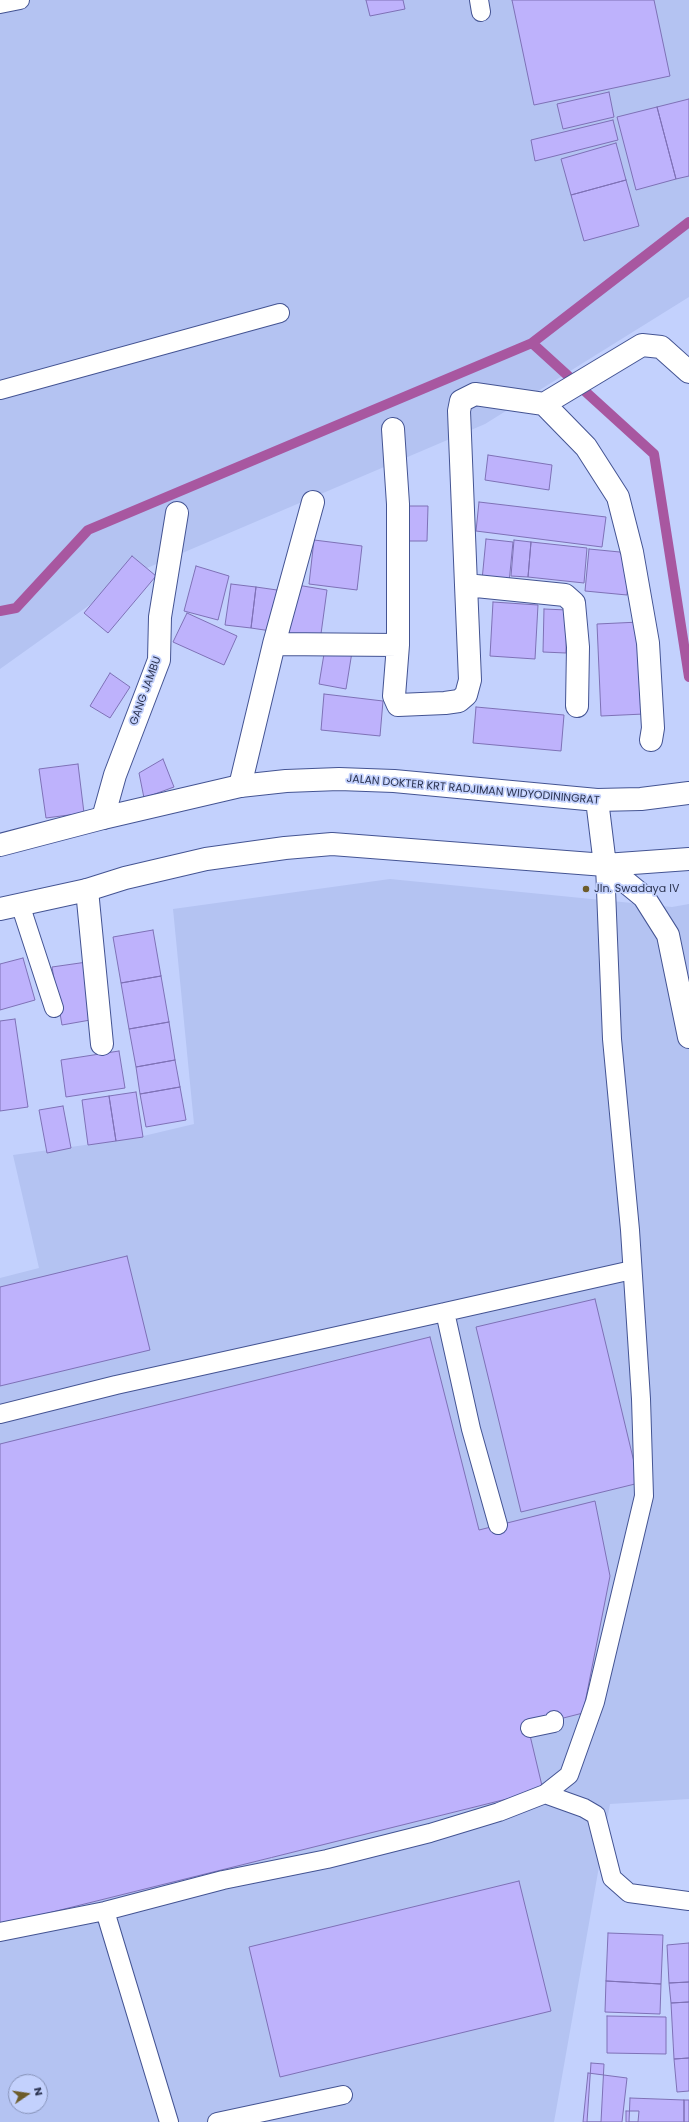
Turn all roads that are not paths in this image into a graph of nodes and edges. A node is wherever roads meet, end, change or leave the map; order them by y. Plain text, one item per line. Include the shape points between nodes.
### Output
1 (20, 0) edge
2 (0, 4) edge
3 (280, 313) dead end
4 (689, 372) edge
5 (0, 390) edge
6 (552, 398) junction
7 (393, 429) dead end
8 (313, 502) dead end
9 (177, 513) dead end
10 (466, 585) junction
11 (274, 644) junction
12 (398, 645) junction
13 (577, 706) dead end
14 (651, 740) dead end
15 (240, 786) junction
16 (679, 794) edge
17 (597, 800) junction
18 (103, 818) junction
19 (0, 845) edge
20 (683, 860) edge
21 (605, 865) junction
22 (87, 890) junction
23 (10, 906) edge
24 (54, 1008) dead end
25 (689, 1038) edge
26 (102, 1044) dead end
27 (632, 1270) junction
28 (445, 1312) junction
29 (0, 1414) edge
30 (498, 1525) dead end
31 (554, 1720) dead end
32 (530, 1728) dead end
33 (546, 1794) junction
34 (689, 1901) edge
35 (105, 1910) junction
36 (0, 1932) edge
37 (343, 2095) dead end
38 (169, 2122) edge
39 (217, 2122) edge

1 - 2 lane
3 - 5 lane
4 - 6 street via 661,347 642,345
6 - 10 street via 475,394 461,401 459,412
6 - 14 street via 618,497 632,552 648,643 653,728
7 - 12 street via 398,504
8 - 11 street
9 - 18 street, GANG JAMBU via 160,617 159,660 115,775
10 - 12 street via 470,680 466,695 459,701 445,703 398,704 394,696
10 - 13 street via 565,595 574,604 578,646
11 - 12 street
11 - 15 street
15 - 17 street, JALAN DOKTER KRT RADJIMAN WIDYODININGRAT via 339,779 394,781
15 - 18 street, JALAN DOKTER KRT RADJIMAN WIDYODININGRAT
16 - 17 street, JALAN DOKTER KRT RADJIMAN WIDYODININGRAT via 641,799
17 - 21 street
18 - 19 street, JALAN DOKTER KRT RADJIMAN WIDYODININGRAT
20 - 21 street
21 - 22 street via 332,844 206,859 125,878
21 - 25 street via 644,897 668,935
21 - 27 lane via 612,1039
22 - 23 street
22 - 26 street
23 - 24 lane
27 - 28 lane
27 - 33 lane via 641,1399 644,1496 595,1702 569,1775
28 - 29 lane via 116,1384
28 - 30 lane via 471,1429
31 - 32 lane via 554,1723
33 - 34 lane via 596,1815 612,1878 629,1893
33 - 35 lane via 499,1812 430,1833
35 - 36 lane
35 - 38 lane
37 - 39 lane

